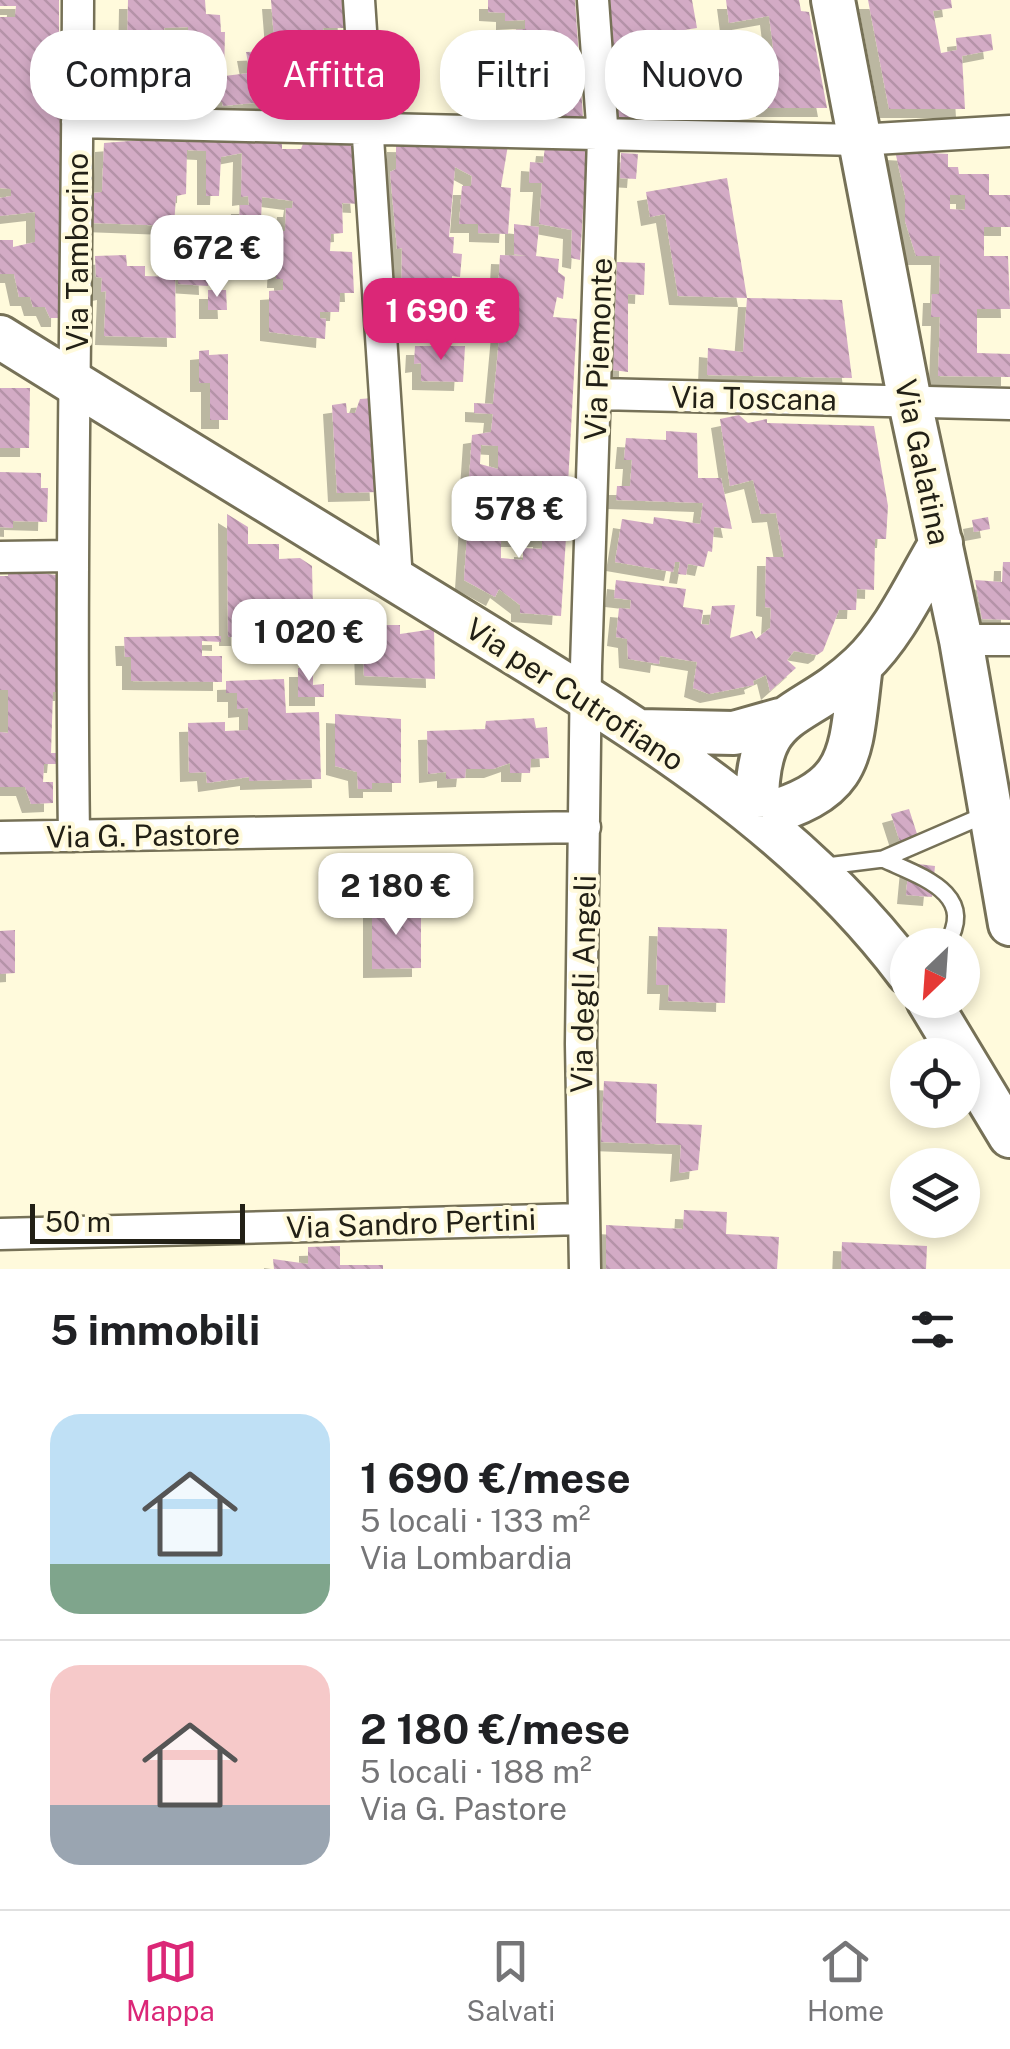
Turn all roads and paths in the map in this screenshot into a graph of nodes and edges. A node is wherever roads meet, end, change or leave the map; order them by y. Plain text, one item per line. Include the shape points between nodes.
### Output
1 (78, 0) edge
2 (359, 0) edge
3 (593, 0) edge
4 (833, 0) edge
5 (77, 122) junction
6 (367, 130) junction
7 (1010, 131) edge
8 (603, 138) junction
9 (858, 140) junction
10 (0, 337) edge
11 (76, 384) junction
12 (598, 394) junction
13 (910, 402) junction
14 (1010, 404) edge
15 (940, 543) junction
16 (70, 556) junction
17 (0, 557) edge
18 (397, 580) junction
19 (961, 640) junction
20 (1010, 640) edge
21 (861, 665) junction
22 (588, 698) junction
23 (780, 720) junction
24 (640, 731) junction
25 (989, 814) junction
26 (757, 817) junction
27 (585, 827) junction
28 (74, 836) junction
29 (0, 837) edge
30 (883, 859) junction
31 (815, 867) junction
32 (1010, 924) edge
33 (953, 928) edge
34 (890, 950) edge
35 (939, 1018) edge
36 (1010, 1136) edge
37 (582, 1218) junction
38 (0, 1234) edge
39 (585, 1269) edge

1 - 5 street, Via Tamborino
2 - 6 street
3 - 8 street, Via Piemonte
4 - 9 street, Via Galatina
5 - 6 street
5 - 11 street, Via Tamborino
6 - 8 street
6 - 18 street
7 - 9 street
8 - 9 street
8 - 12 street, Via Piemonte
9 - 13 street, Via Galatina
10 - 11 street, Via per Cutrofiano
11 - 16 street, Via Tamborino
11 - 18 street, Via per Cutrofiano
12 - 13 street, Via Toscana
12 - 22 street, Via Piemonte
13 - 14 street, Via Toscana
13 - 15 street, Via Galatina
15 - 19 street, Via Galatina
15 - 21 street
16 - 17 street
16 - 28 street, Via Tamborino
18 - 22 street, Via per Cutrofiano
19 - 20 street
19 - 25 street, Via Galatina
21 - 23 street
21 - 26 street via 850,748 832,782 802,804
22 - 24 street, Via per Cutrofiano
22 - 27 street, Via degli Angeli
23 - 24 street via 734,734
23 - 26 street via 756,782
24 - 26 street, Via per Cutrofiano
25 - 30 lane
25 - 32 street, Via Galatina
26 - 31 street, Via per Cutrofiano
27 - 28 street, Via G. Pastore
27 - 37 street, Via degli Angeli
28 - 29 street, Via G. Pastore
30 - 31 lane
30 - 33 lane via 946,889
31 - 34 street, Via per Cutrofiano
35 - 36 street
37 - 38 street, Via Sandro Pertini
37 - 39 street, Via degli Angeli

